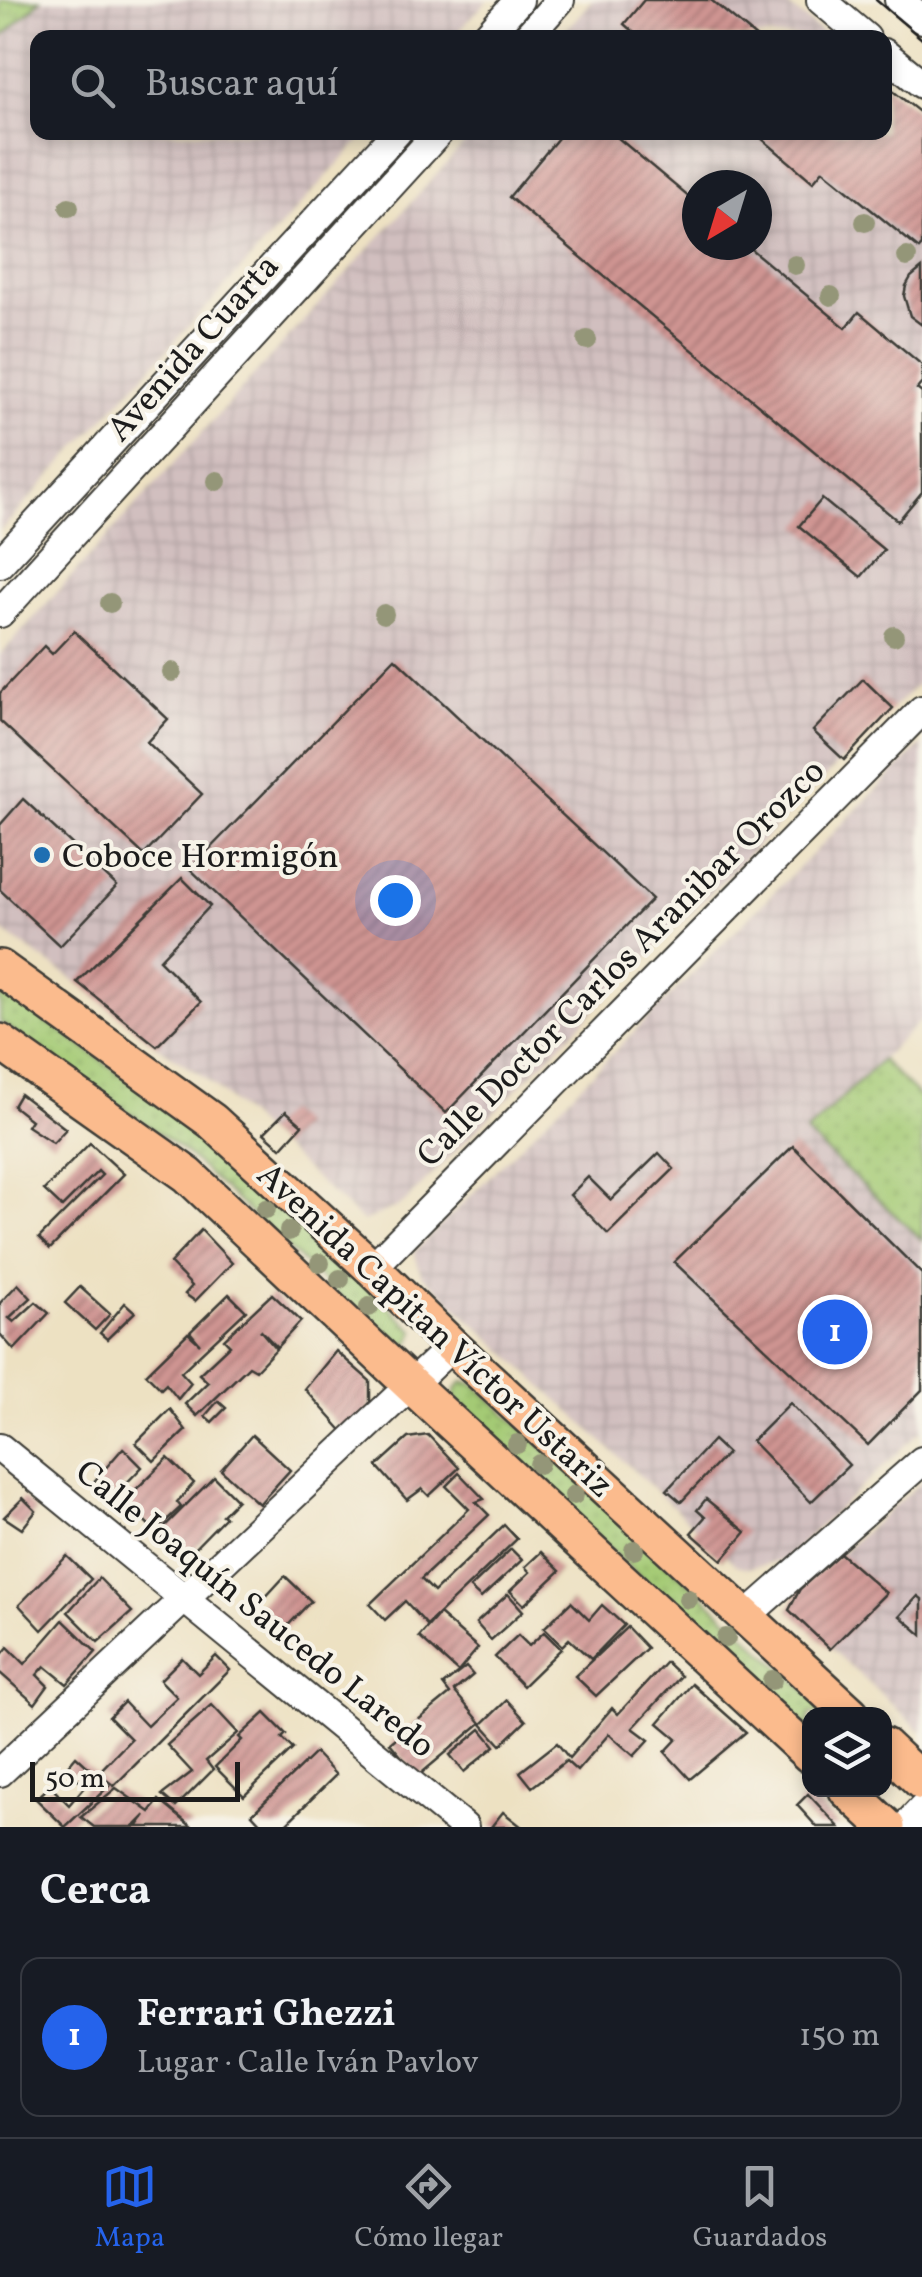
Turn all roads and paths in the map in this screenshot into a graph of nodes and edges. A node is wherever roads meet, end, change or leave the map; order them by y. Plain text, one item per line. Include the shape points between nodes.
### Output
1 (520, 0) edge
2 (560, 0) edge
3 (820, 0) edge
4 (899, 0) edge
5 (922, 19) edge
6 (492, 30) edge
7 (533, 30) edge
8 (856, 30) edge
9 (892, 60) edge
10 (922, 84) edge
11 (390, 140) edge
12 (432, 140) edge
13 (93, 462) junction
14 (118, 484) junction
15 (0, 563) edge
16 (0, 613) edge
17 (922, 710) edge
18 (0, 968) edge
19 (0, 1042) edge
20 (372, 1268) junction
21 (452, 1346) junction
22 (410, 1386) junction
23 (0, 1448) edge
24 (922, 1461) edge
25 (185, 1598) junction
26 (746, 1616) junction
27 (844, 1707) edge
28 (802, 1748) edge
29 (892, 1754) edge
30 (0, 1772) edge
31 (922, 1782) edge
32 (855, 1797) edge
33 (922, 1809) edge
34 (464, 1827) edge
35 (888, 1827) edge
36 (905, 1827) edge

1 - 6 street
2 - 7 street
3 - 8 street
4 - 5 street
9 - 10 street
11 - 13 street, Avenida Cuarta
12 - 14 street, Avenida Cuarta
13 - 14 street
13 - 15 street, Avenida Cuarta
14 - 16 street, Avenida Cuarta
17 - 20 street, Calle Doctor Carlos Aranibar Orozco
18 - 20 main road, Avenida Capitan Víctor Ustariz via 212,1120
19 - 22 main road, Avenida Capitan Víctor Ustariz via 188,1175
20 - 21 main road, Avenida Capitan Víctor Ustariz
21 - 22 street
21 - 26 main road, Avenida Capitan Víctor Ustariz
22 - 25 street
22 - 28 main road, Avenida Capitan Víctor Ustariz
23 - 25 street, Calle Joaquín Saucedo Laredo
24 - 26 street
25 - 30 street
25 - 34 street, Calle Joaquín Saucedo Laredo
26 - 27 main road, Avenida Capitan Víctor Ustariz
29 - 31 main road
32 - 35 main road
33 - 36 street

